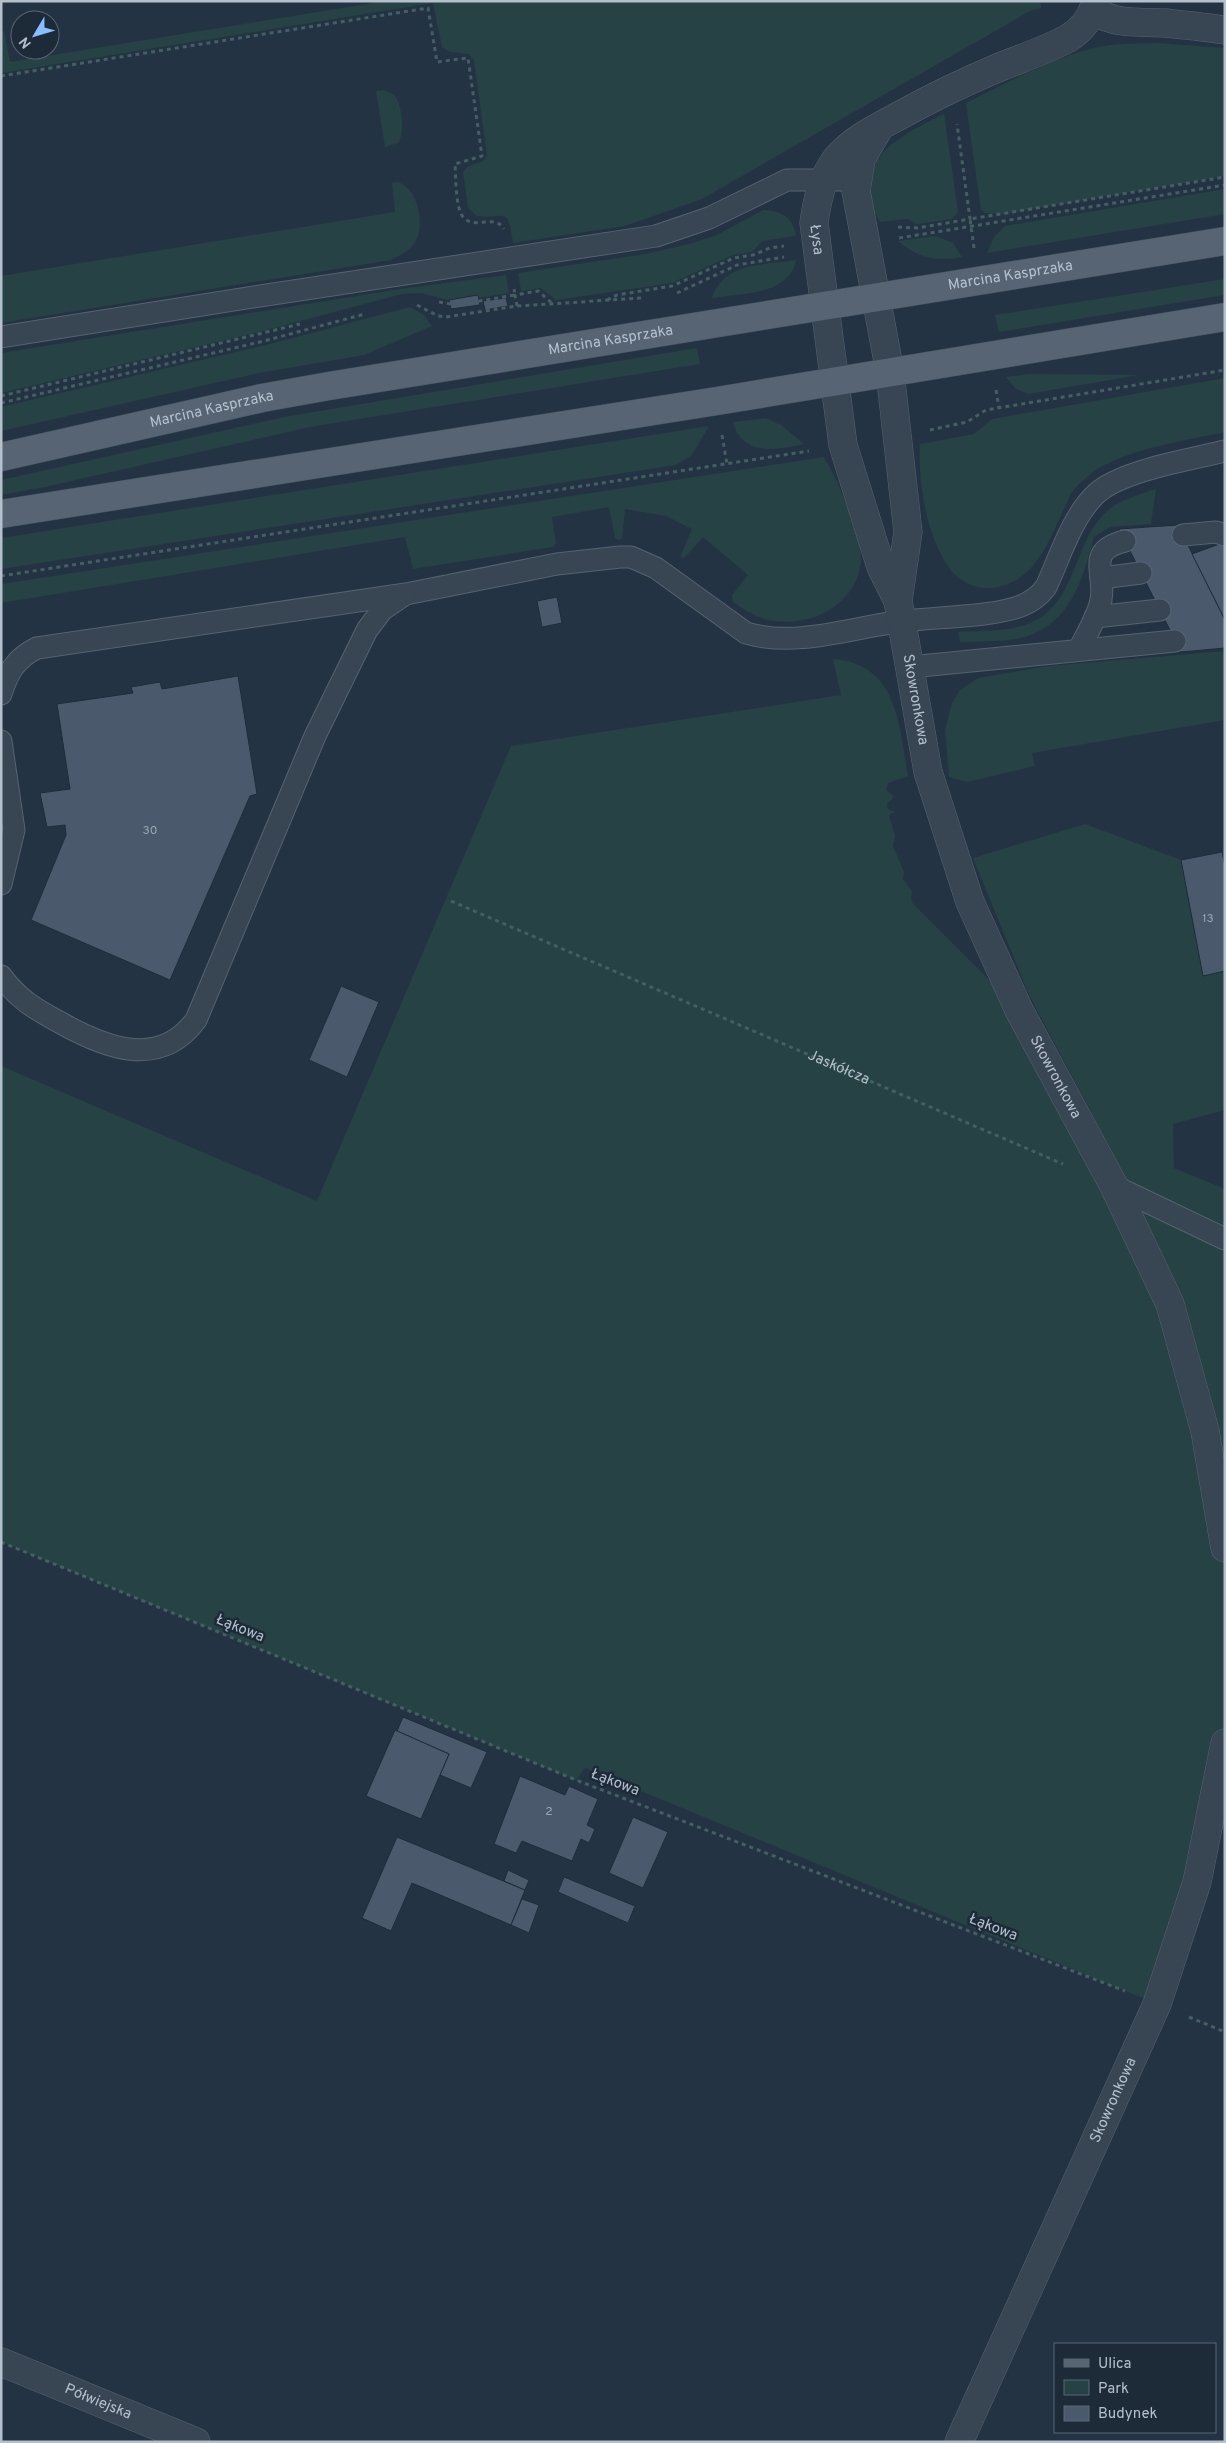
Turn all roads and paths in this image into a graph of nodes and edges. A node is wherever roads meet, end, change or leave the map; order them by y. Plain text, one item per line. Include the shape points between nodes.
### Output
1 (1095, 6) edge
2 (1225, 30) edge
3 (1, 76) edge
4 (952, 88) junction
5 (882, 125) junction
6 (856, 180) junction
7 (824, 181) junction
8 (1225, 185) edge
9 (970, 219) dead end
10 (1225, 240) edge
11 (866, 244) junction
12 (818, 251) junction
13 (510, 259) junction
14 (515, 295) junction
15 (672, 295) dead end
16 (876, 297) junction
17 (643, 298) dead end
18 (433, 300) dead end
19 (410, 303) dead end
20 (554, 304) junction
21 (517, 306) junction
22 (825, 306) junction
23 (367, 314) dead end
24 (1225, 317) edge
25 (307, 322) dead end
26 (1, 338) edge
27 (1225, 370) edge
28 (890, 372) junction
29 (834, 381) junction
30 (1, 396) edge
31 (1, 403) edge
32 (896, 436) junction
33 (843, 445) junction
34 (1225, 451) edge
35 (1, 457) edge
36 (1, 514) edge
37 (1183, 534) dead end
38 (1225, 535) edge
39 (1125, 541) dead end
40 (1141, 574) dead end
41 (1, 576) edge
42 (1101, 578) junction
43 (406, 594) junction
44 (1160, 610) dead end
45 (900, 611) junction
46 (1095, 617) junction
47 (1175, 641) dead end
48 (1078, 650) junction
49 (910, 667) junction
50 (1, 694) edge
51 (1, 741) edge
52 (1, 884) edge
53 (451, 901) dead end
54 (1, 976) edge
55 (1114, 1186) junction
56 (1225, 1239) edge
57 (1, 1542) edge
58 (1225, 1548) edge
59 (1225, 1743) edge
60 (1157, 2004) junction
61 (1225, 2032) edge
62 (1, 2362) edge
63 (196, 2442) edge
64 (959, 2442) edge

1 - 2 street via 1121,22
1 - 4 street, Łysa via 1081,28 1067,39
3 - 13 path via 428,8 437,62 468,58 482,156 455,164 458,205 463,218 472,223 500,223
4 - 5 street, Łysa
4 - 9 path
5 - 6 street via 861,159
5 - 7 street, Łysa via 842,152
6 - 7 lane
6 - 11 street
7 - 12 street, Łysa via 814,223
7 - 13 lane via 787,180 709,218 671,232
8 - 11 path
10 - 16 main road, Marcina Kasprzaka
11 - 16 street
12 - 15 path via 737,265
12 - 22 street, Łysa
13 - 14 path
13 - 26 lane
14 - 18 path via 456,306
14 - 20 path via 538,291
14 - 21 path
16 - 22 main road, Marcina Kasprzaka
16 - 28 street, Skowronkowa
17 - 20 path
19 - 21 path via 446,318
20 - 21 path
22 - 29 street, Łysa
22 - 35 main road, Marcina Kasprzaka via 300,391
23 - 31 path
24 - 28 main road
25 - 30 path
27 - 32 path via 986,410 967,422
28 - 29 main road
28 - 32 street, Skowronkowa
29 - 33 street, Skowronkowa
29 - 36 main road
32 - 45 street, Skowronkowa via 908,532
33 - 41 path
33 - 45 street, Skowronkowa via 881,567
34 - 45 lane via 1127,476 1097,493 1077,520 1046,587 1029,602 1002,611
37 - 38 lane via 1216,532
39 - 42 lane via 1109,545 1102,553
40 - 42 lane
42 - 46 lane via 1102,599
43 - 45 lane via 557,564 631,558 656,568 746,633 763,638 785,639
43 - 50 lane via 37,648 16,661
43 - 54 lane via 382,610 358,648 315,736 190,1028 176,1039 147,1050 109,1046 25,1003
44 - 46 lane
45 - 49 street, Skowronkowa
46 - 48 lane
47 - 48 lane
48 - 49 lane
49 - 55 street, Skowronkowa via 928,772 970,902 1019,1010
51 - 52 lane via 14,830
53 - 55 path, Jaskółcza
55 - 56 lane
55 - 58 street, Skowronkowa via 1170,1304 1205,1431
57 - 60 path, Łąkowa via 576,1780
59 - 60 street, Skowronkowa via 1197,1882
60 - 61 path, Łąkowa
60 - 64 street, Skowronkowa
62 - 63 street, Półwiejska

